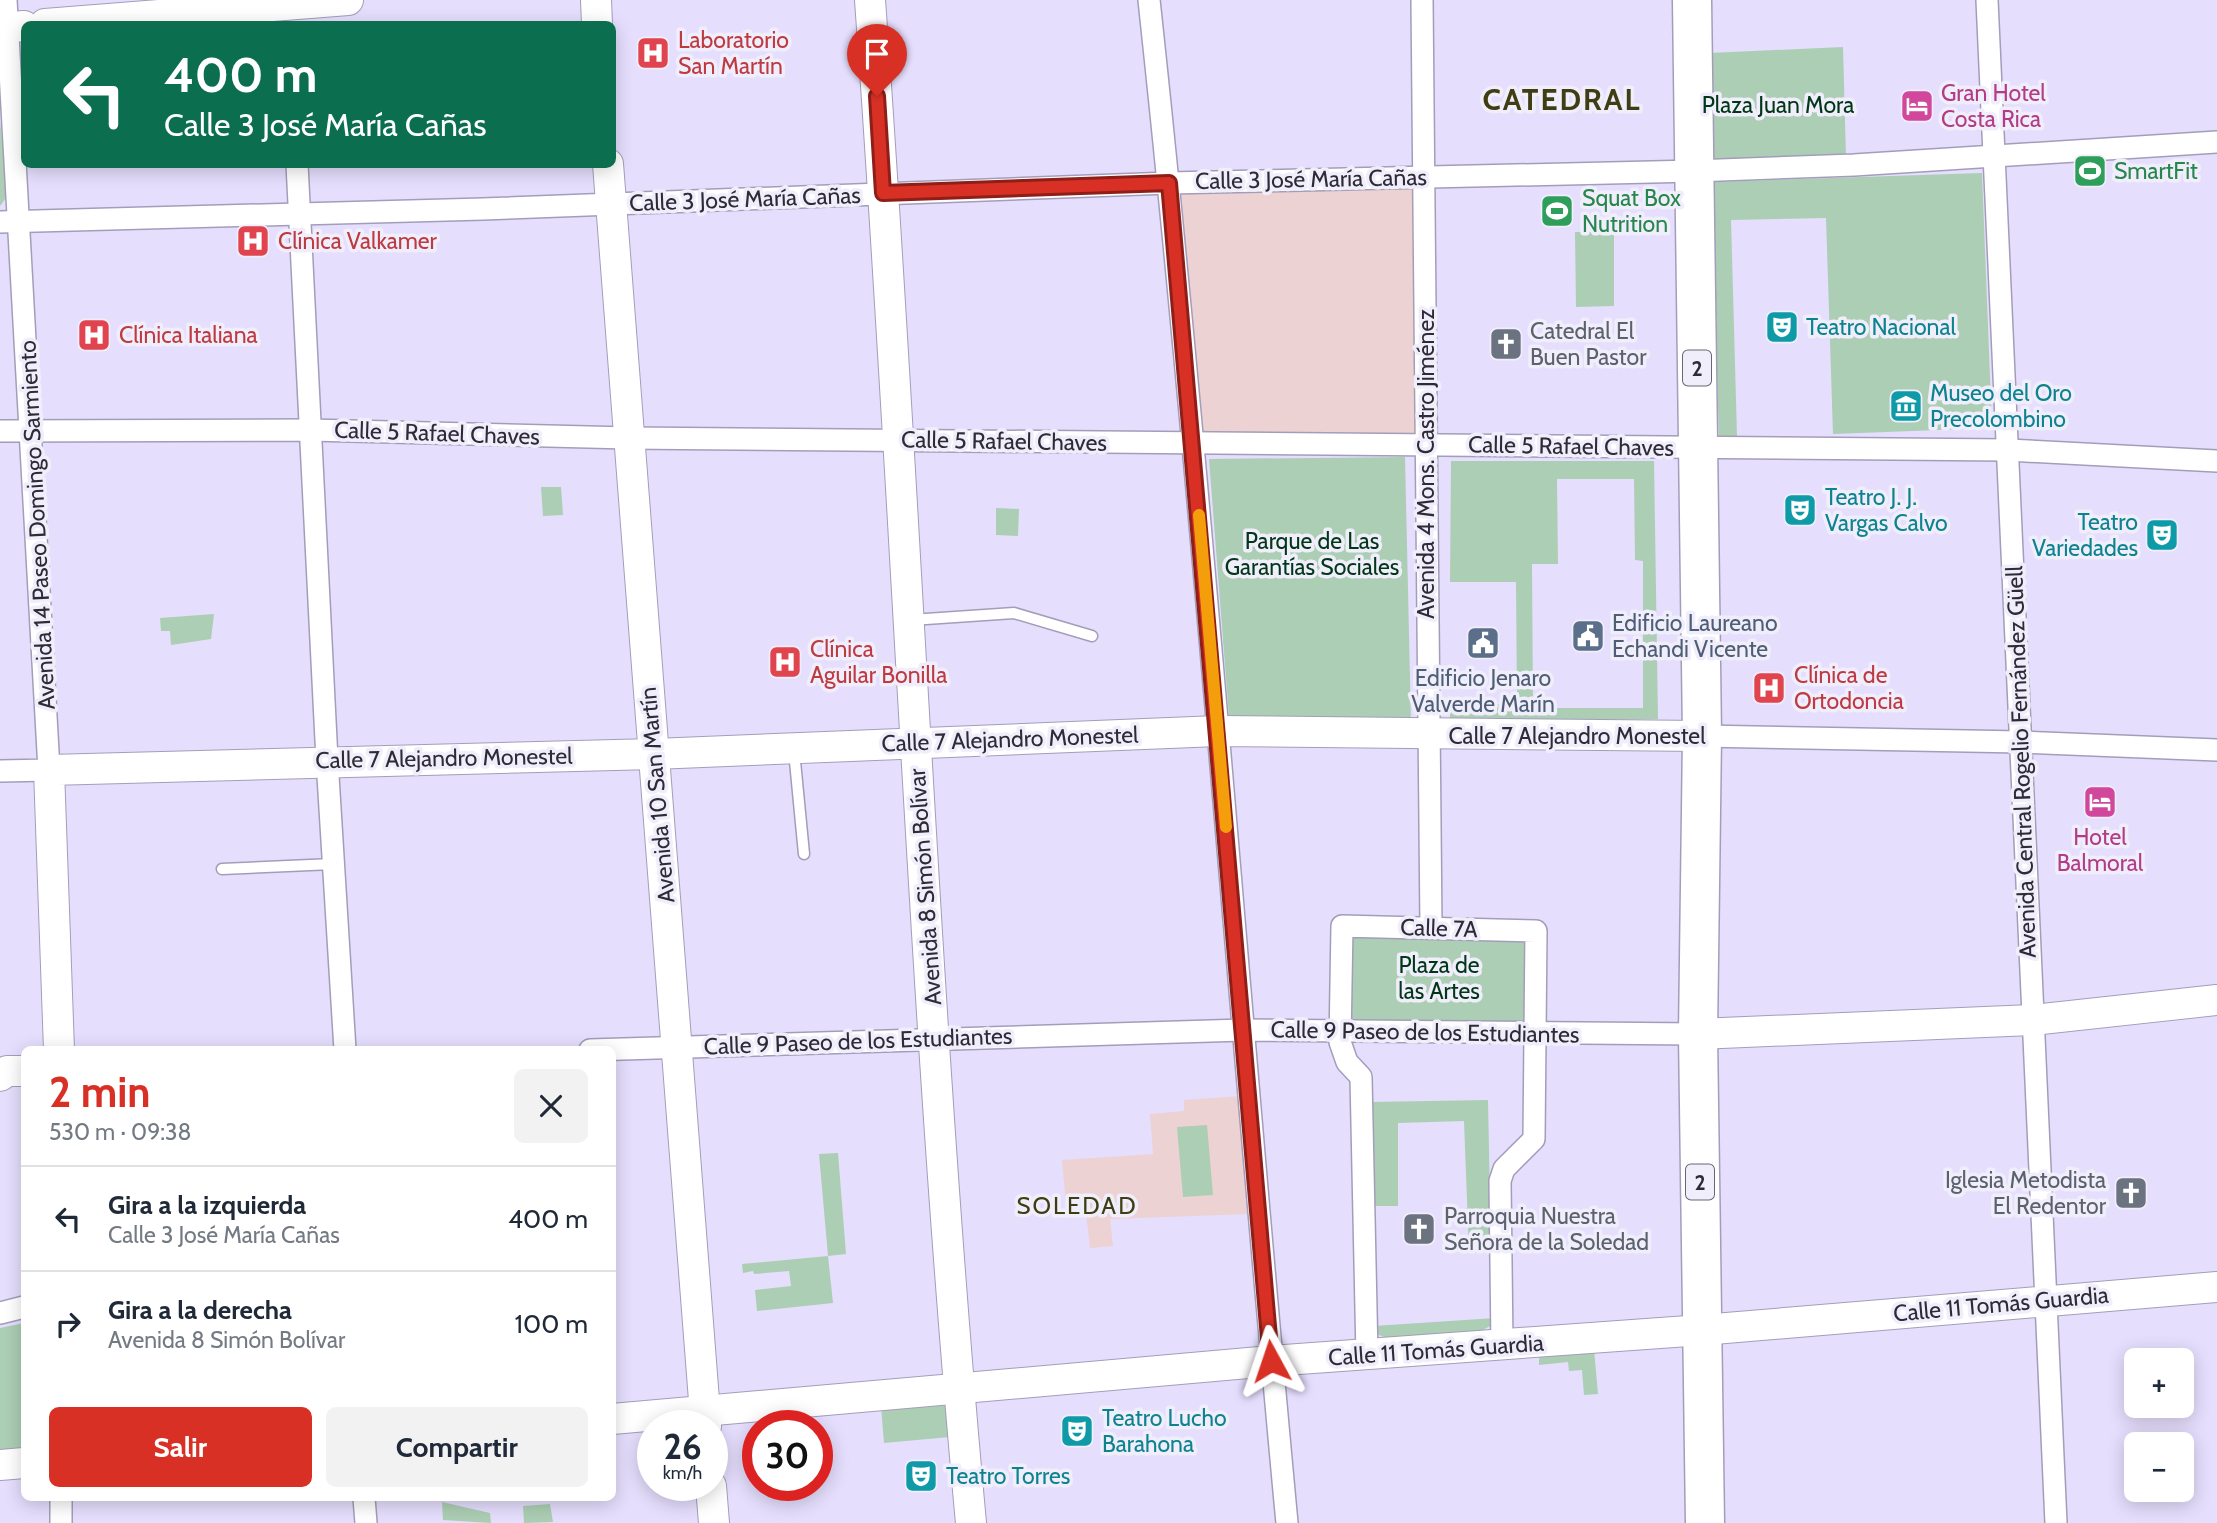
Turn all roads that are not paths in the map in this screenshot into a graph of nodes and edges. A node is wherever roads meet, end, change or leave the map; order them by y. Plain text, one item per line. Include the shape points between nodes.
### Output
1 (348, 0) edge
2 (596, 0) edge
3 (870, 0) edge
4 (1149, 0) edge
5 (1422, 0) edge
6 (1692, 0) edge
7 (1987, 0) edge
8 (291, 10) edge
9 (10, 20) edge
10 (98, 21) edge
11 (597, 21) edge
12 (2217, 142) edge
13 (1993, 156) junction
14 (297, 168) edge
15 (608, 168) edge
16 (1694, 171) junction
17 (1425, 176) junction
18 (1169, 183) junction
19 (883, 193) junction
20 (611, 205) junction
21 (299, 215) junction
22 (10, 222) edge
23 (32, 430) junction
24 (310, 430) junction
25 (0, 431) edge
26 (628, 438) junction
27 (897, 440) junction
28 (1192, 444) junction
29 (1425, 444) junction
30 (1698, 448) junction
31 (2008, 450) junction
32 (2217, 461) edge
33 (908, 620) junction
34 (1092, 636) dead end
35 (1219, 731) junction
36 (1427, 735) junction
37 (1702, 736) junction
38 (2021, 741) junction
39 (915, 743) junction
40 (794, 748) junction
41 (2217, 750) edge
42 (654, 754) junction
43 (327, 760) junction
44 (49, 770) junction
45 (0, 771) edge
46 (804, 854) dead end
47 (334, 864) junction
48 (222, 869) dead end
49 (1431, 928) junction
50 (2217, 1000) edge
51 (2032, 1020) junction
52 (1243, 1030) junction
53 (1340, 1032) junction
54 (1534, 1034) junction
55 (1698, 1034) junction
56 (935, 1038) junction
57 (59, 1046) edge
58 (345, 1046) edge
59 (678, 1046) junction
60 (616, 1049) edge
61 (2217, 1287) edge
62 (2047, 1299) junction
63 (21, 1308) edge
64 (0, 1313) edge
65 (1702, 1330) junction
66 (1502, 1345) junction
67 (1367, 1356) junction
68 (1271, 1361) junction
69 (959, 1388) junction
70 (705, 1410) edge
71 (728, 1416) edge
72 (616, 1419) edge
73 (637, 1419) edge
74 (21, 1463) edge
75 (0, 1465) edge
76 (61, 1501) edge
77 (364, 1501) edge
78 (712, 1501) edge
79 (61, 1523) edge
80 (366, 1523) edge
81 (714, 1523) edge
82 (971, 1523) edge
83 (1287, 1523) edge
84 (1705, 1523) edge
85 (2056, 1523) edge

1 - 8 street
2 - 11 street
3 - 19 street, Avenida 8 Simón Bolívar
4 - 18 street
5 - 17 street, Avenida 4 Mons. Castro Jiménez
6 - 16 highway, 2
7 - 13 street, Avenida Central Rogelio Fernández Güell
8 - 10 street
9 - 22 street, Avenida 14 Paseo Domingo Sarmiento
12 - 13 street, Calle 3 José María Cañas
13 - 16 street, Calle 3 José María Cañas
13 - 31 street, Avenida Central Rogelio Fernández Güell
14 - 21 street
15 - 20 street, Avenida 10 San Martín
16 - 17 street, Calle 3 José María Cañas
16 - 30 highway, 2
17 - 18 street, Calle 3 José María Cañas
17 - 29 street, Avenida 4 Mons. Castro Jiménez
18 - 19 street, Calle 3 José María Cañas
18 - 28 street
19 - 20 street, Calle 3 José María Cañas
19 - 27 street, Avenida 8 Simón Bolívar
20 - 21 street, Calle 3 José María Cañas
20 - 26 street, Avenida 10 San Martín
21 - 22 street, Calle 3 José María Cañas
21 - 24 street
22 - 23 street, Avenida 14 Paseo Domingo Sarmiento
23 - 24 street, Calle 5 Rafael Chaves
23 - 25 street, Calle 5 Rafael Chaves
23 - 44 street, Avenida 14 Paseo Domingo Sarmiento
24 - 26 street, Calle 5 Rafael Chaves
24 - 43 street
26 - 27 street, Calle 5 Rafael Chaves
26 - 42 street, Avenida 10 San Martín
27 - 28 street, Calle 5 Rafael Chaves
27 - 33 street, Avenida 8 Simón Bolívar
28 - 29 street, Calle 5 Rafael Chaves
28 - 35 street
29 - 30 street, Calle 5 Rafael Chaves
29 - 36 street, Avenida 4 Mons. Castro Jiménez
30 - 31 street, Calle 5 Rafael Chaves
30 - 37 highway, 2
31 - 32 street, Calle 5 Rafael Chaves
31 - 38 street, Avenida Central Rogelio Fernández Güell
33 - 34 lane via 1014,613
33 - 39 street, Avenida 8 Simón Bolívar
35 - 36 street, Calle 7 Alejandro Monestel
35 - 39 street, Calle 7 Alejandro Monestel
35 - 52 street
36 - 37 street, Calle 7 Alejandro Monestel
36 - 49 street, Avenida 4 Mons. Castro Jiménez
37 - 38 street, Calle 7 Alejandro Monestel
37 - 55 highway, 2
38 - 41 street, Calle 7 Alejandro Monestel
38 - 51 street, Avenida Central Rogelio Fernández Güell
39 - 40 street, Calle 7 Alejandro Monestel
39 - 56 street, Avenida 8 Simón Bolívar
40 - 42 street, Calle 7 Alejandro Monestel
40 - 46 lane
42 - 43 street, Calle 7 Alejandro Monestel
42 - 59 street, Avenida 10 San Martín
43 - 44 street, Calle 7 Alejandro Monestel
43 - 47 street
44 - 45 street, Calle 7 Alejandro Monestel
44 - 57 street, Avenida 14 Paseo Domingo Sarmiento
47 - 48 lane
47 - 58 street
49 - 53 street, Calle 7A via 1342,926
49 - 54 street, Calle 7A via 1536,931
50 - 51 street, Calle 9 Paseo de los Estudiantes
51 - 55 street, Calle 9 Paseo de los Estudiantes
51 - 62 street, Avenida Central Rogelio Fernández Güell
52 - 53 street, Calle 9 Paseo de los Estudiantes
52 - 56 street, Calle 9 Paseo de los Estudiantes
52 - 68 street
53 - 54 street, Calle 9 Paseo de los Estudiantes
53 - 67 street via 1342,1051 1362,1077
54 - 55 street, Calle 9 Paseo de los Estudiantes
54 - 66 street via 1534,1139 1504,1169 1500,1181
55 - 65 highway, 2
56 - 59 street, Calle 9 Paseo de los Estudiantes
56 - 69 street, Avenida 8 Simón Bolívar
59 - 60 street, Calle 9 Paseo de los Estudiantes
59 - 70 street, Avenida 10 San Martín
61 - 62 street, Calle 11 Tomás Guardia
62 - 65 street, Calle 11 Tomás Guardia
62 - 85 street, Avenida Central Rogelio Fernández Güell
63 - 64 street
65 - 66 street, Calle 11 Tomás Guardia
65 - 84 highway, 2
66 - 67 street, Calle 11 Tomás Guardia
67 - 68 street, Calle 11 Tomás Guardia
68 - 69 street, Calle 11 Tomás Guardia
68 - 83 street
69 - 71 street, Calle 11 Tomás Guardia
69 - 82 street, Avenida 8 Simón Bolívar
72 - 73 street, Calle 11 Tomás Guardia
74 - 75 street
76 - 79 street
77 - 80 street
78 - 81 street

